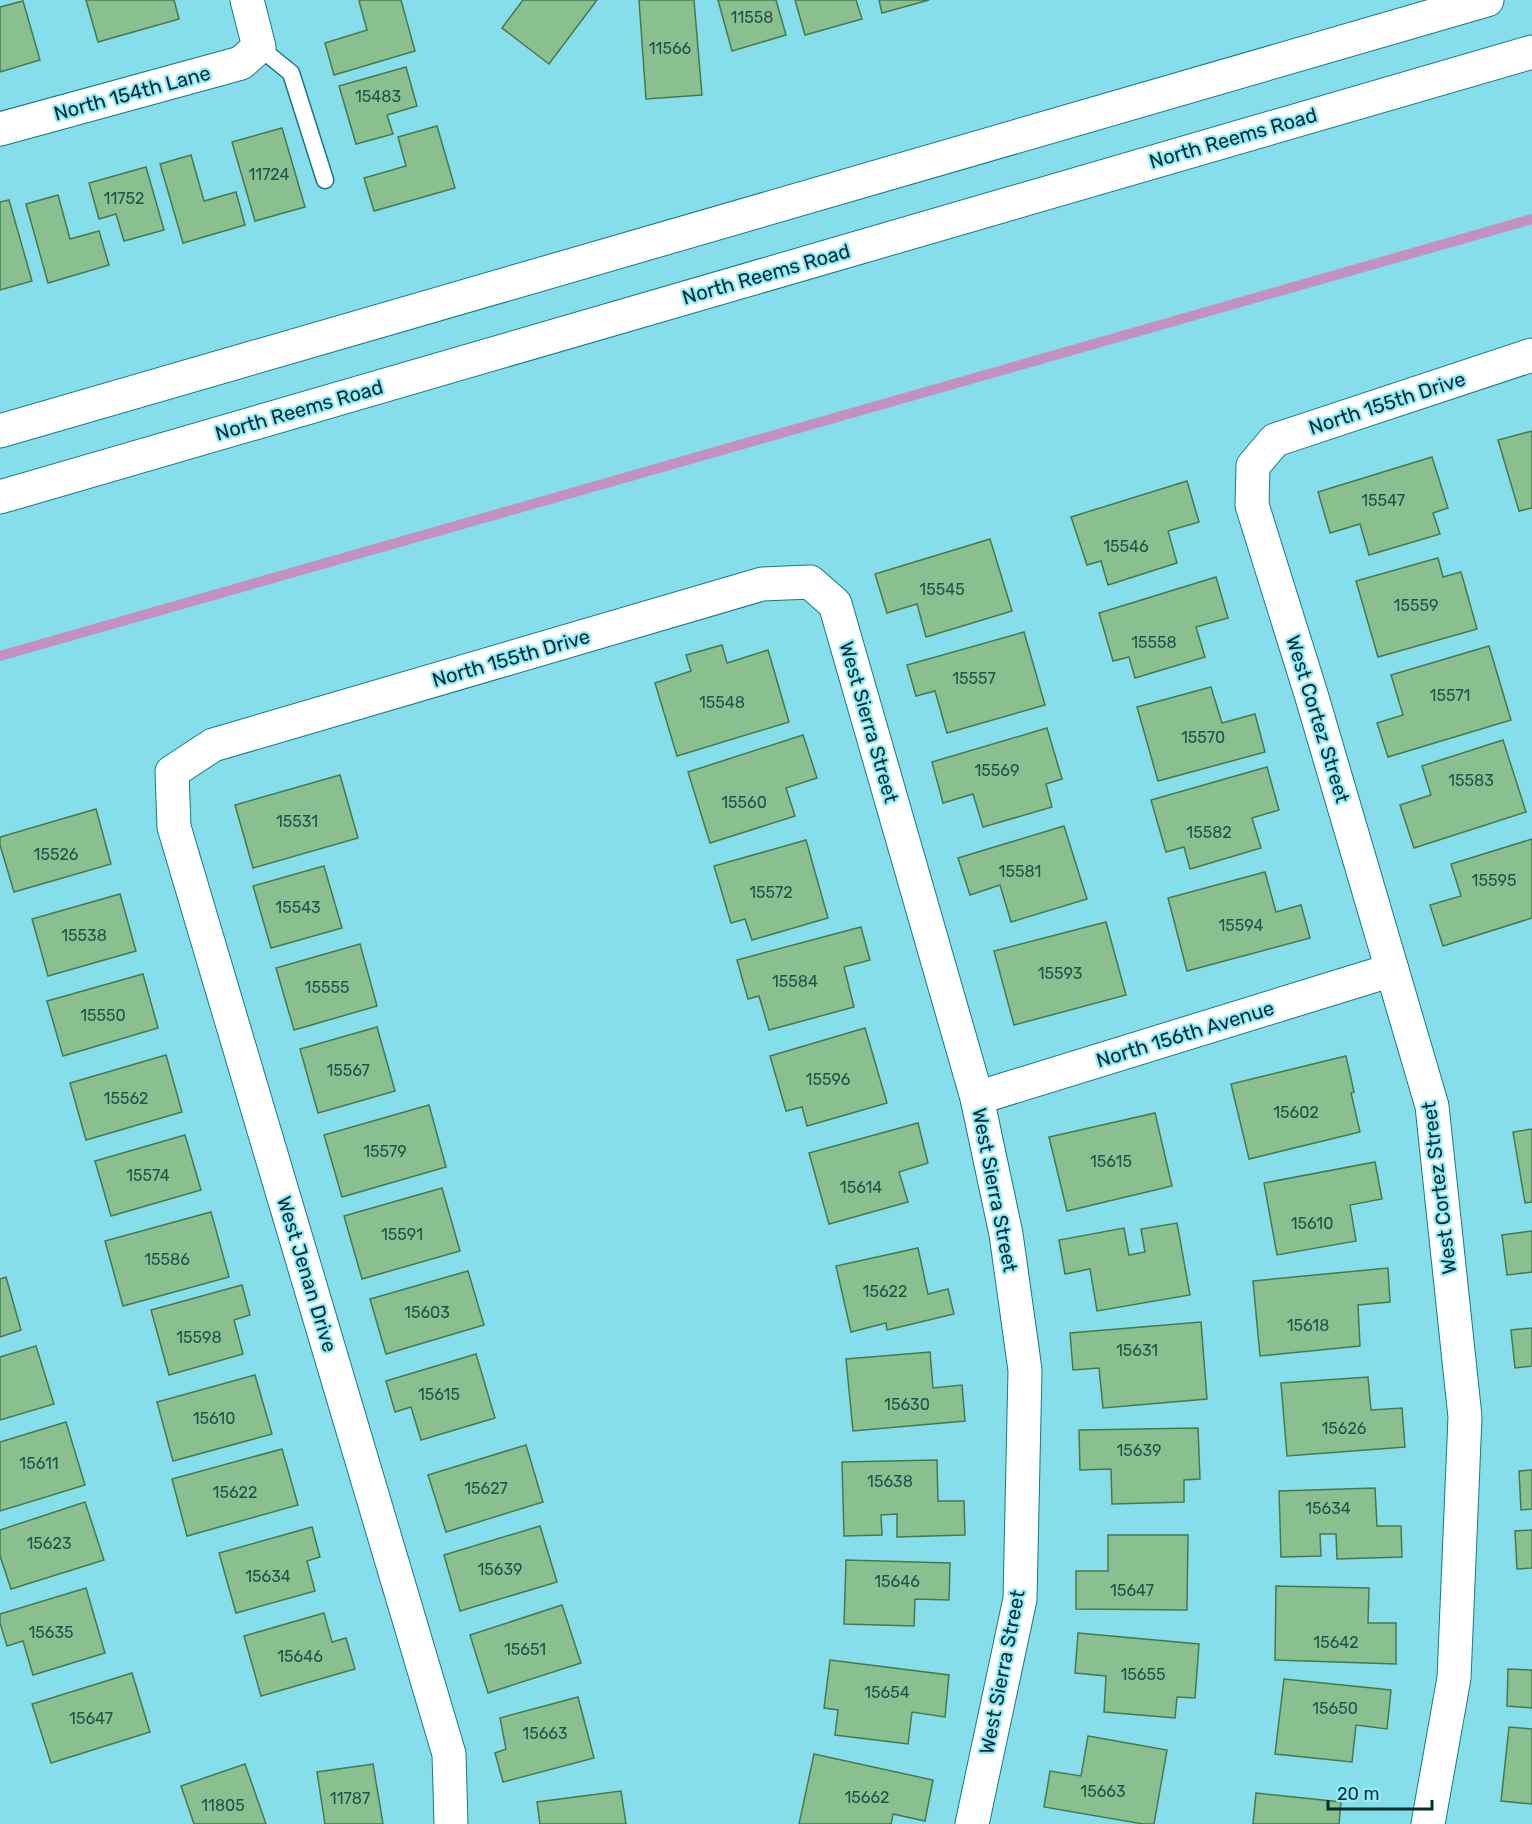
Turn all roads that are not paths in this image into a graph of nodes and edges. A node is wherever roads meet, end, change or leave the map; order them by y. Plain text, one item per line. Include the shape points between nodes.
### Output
1 (247, 0) edge
2 (1487, 0) edge
3 (259, 46) junction
4 (1532, 52) edge
5 (0, 129) edge
6 (325, 180) dead end
7 (1532, 355) edge
8 (0, 431) edge
9 (1253, 466) joint
10 (0, 497) edge
11 (810, 582) joint
12 (213, 745) joint
13 (1392, 970) junction
14 (977, 1098) junction
15 (451, 1824) edge
16 (972, 1824) edge
17 (1428, 1824) edge

1 - 3 street
2 - 8 street
3 - 5 street, North 154th Lane via 241,63
3 - 6 lane via 291,73
4 - 10 street, North Reems Road
7 - 9 street, North 155th Drive via 1275,440
9 - 13 street, West Cortez Street via 1252,506
11 - 12 street, North 155th Drive via 762,584
11 - 14 street, West Sierra Street via 835,604
12 - 15 street, West Jenan Drive via 172,772 174,827 449,1754
13 - 14 street, North 156th Avenue
13 - 17 street, West Cortez Street via 1432,1106 1465,1417 1454,1678
14 - 16 street, West Sierra Street via 1006,1234 1025,1370 1020,1599

